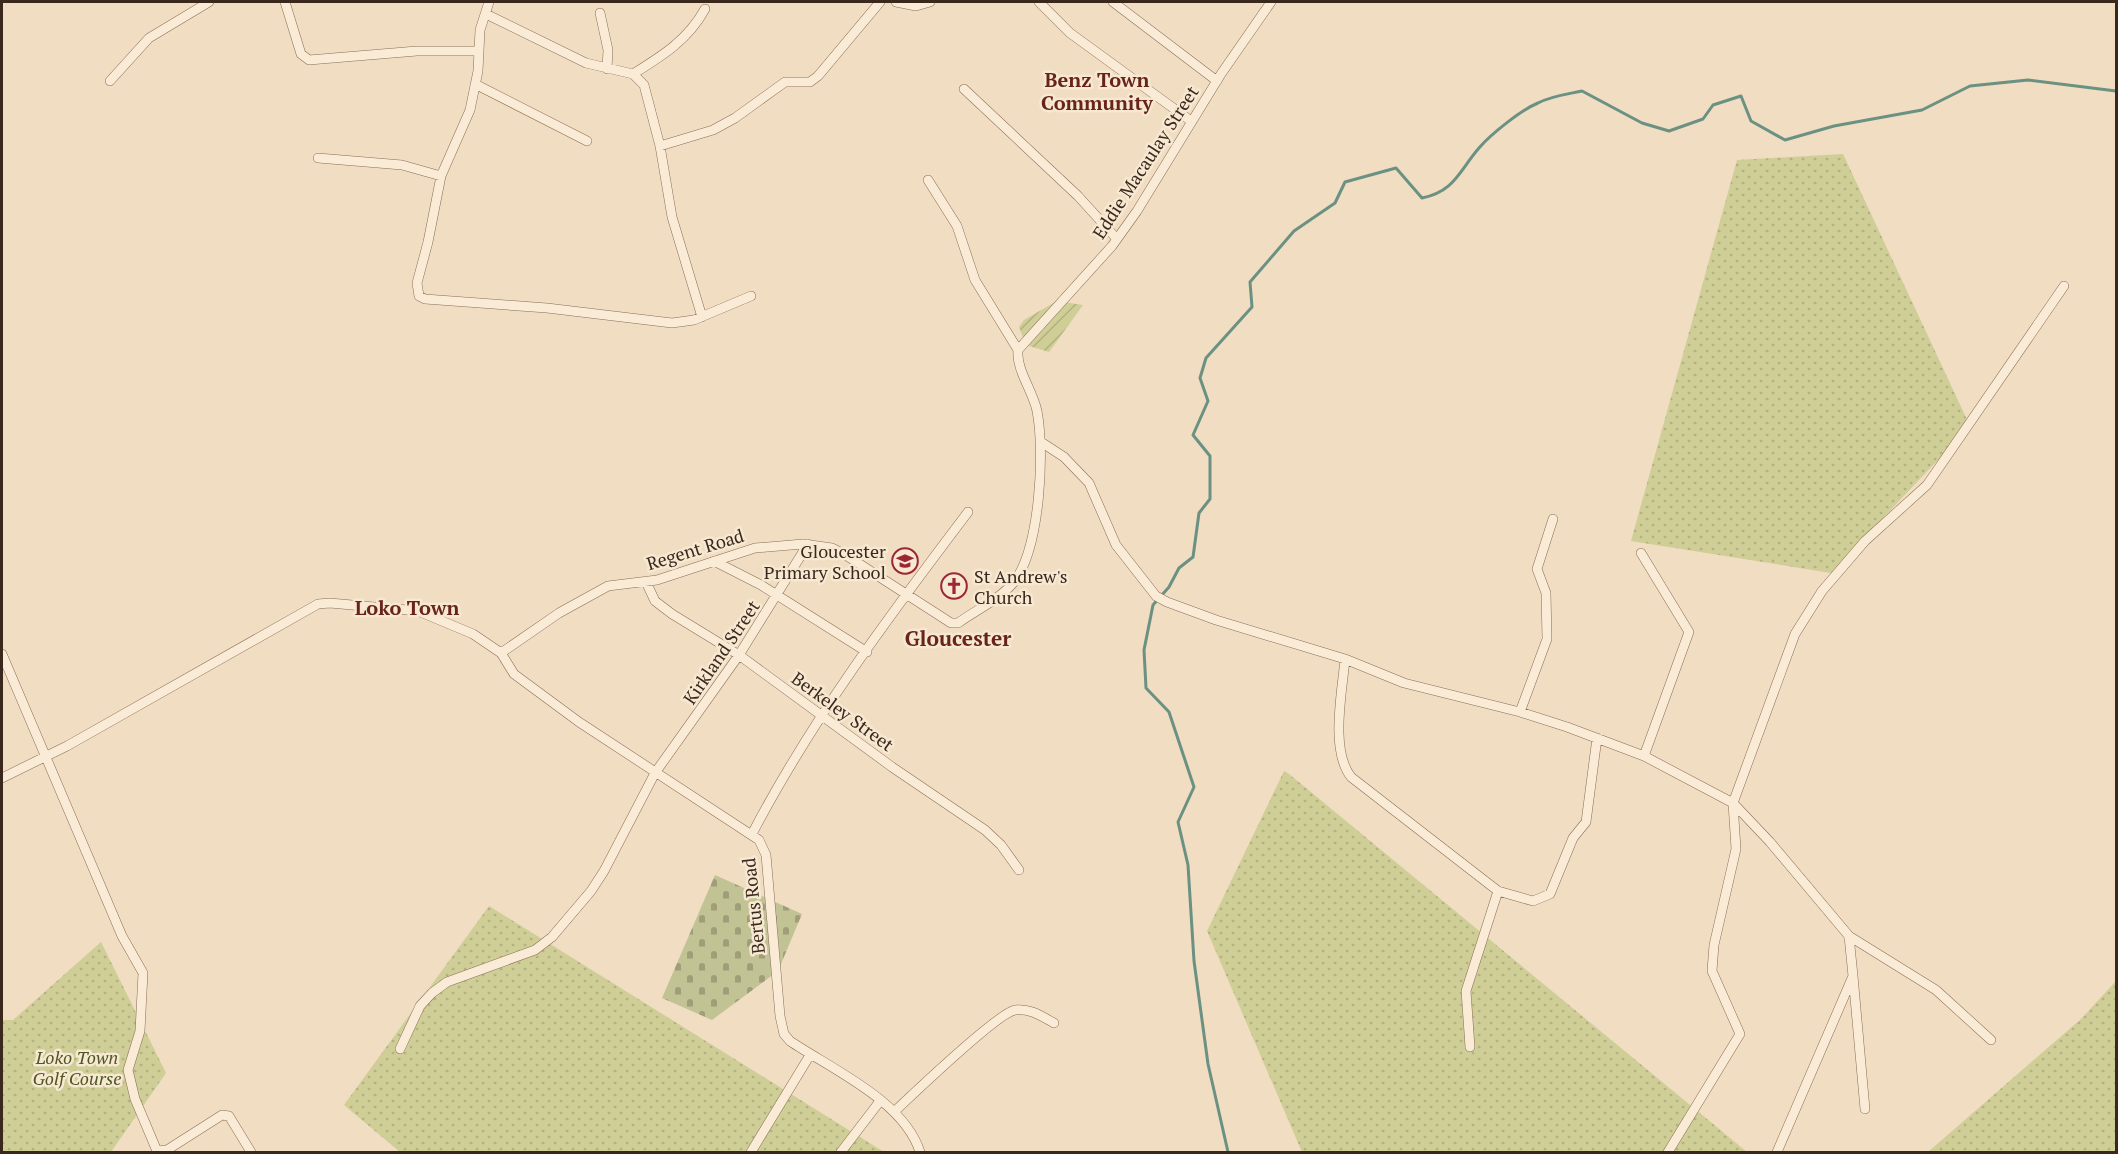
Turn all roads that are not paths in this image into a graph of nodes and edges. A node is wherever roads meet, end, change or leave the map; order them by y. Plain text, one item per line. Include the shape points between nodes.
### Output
1 (209, 2) edge
2 (285, 2) edge
3 (489, 2) edge
4 (880, 2) edge
5 (896, 2) edge
6 (930, 2) edge
7 (1040, 2) edge
8 (1113, 2) edge
9 (1271, 2) edge
10 (705, 9) dead end
11 (600, 13) dead end
12 (486, 14) junction
13 (477, 51) junction
14 (607, 69) junction
15 (633, 74) junction
16 (110, 81) dead end
17 (1217, 81) junction
18 (475, 84) junction
19 (964, 89) dead end
20 (1191, 121) junction
21 (587, 141) dead end
22 (660, 146) junction
23 (318, 158) dead end
24 (441, 176) junction
25 (928, 180) dead end
26 (1117, 239) junction
27 (2064, 286) dead end
28 (751, 296) dead end
29 (702, 317) junction
30 (1018, 350) junction
31 (1041, 442) junction
32 (968, 512) dead end
33 (1553, 519) dead end
34 (808, 544) junction
35 (1641, 553) dead end
36 (714, 561) junction
37 (646, 582) junction
38 (905, 595) junction
39 (777, 596) junction
40 (867, 652) junction
41 (501, 653) junction
42 (2, 654) edge
43 (739, 655) junction
44 (1345, 659) junction
45 (1520, 712) junction
46 (821, 715) junction
47 (1597, 738) junction
48 (44, 756) junction
49 (1644, 756) junction
50 (655, 773) junction
51 (2, 778) edge
52 (1733, 803) junction
53 (752, 834) junction
54 (1019, 870) dead end
55 (1498, 891) junction
56 (1849, 936) junction
57 (1853, 976) junction
58 (1054, 1023) dead end
59 (1991, 1040) dead end
60 (1470, 1047) dead end
61 (400, 1049) dead end
62 (810, 1055) junction
63 (880, 1101) junction
64 (1865, 1109) dead end
65 (895, 1111) junction
66 (251, 1152) edge
67 (751, 1152) edge
68 (841, 1152) edge
69 (920, 1152) edge
70 (1668, 1152) edge
71 (1777, 1152) edge

1 - 16 street via 149,38
2 - 13 street via 301,54 309,60 417,51
3 - 12 street
4 - 22 street via 810,82 785,82 713,130
5 - 6 street via 916,6
7 - 20 street via 1070,33
8 - 17 street
9 - 17 street, Eddie Macaulay Street
10 - 15 street via 672,50
11 - 14 street via 608,50
12 - 13 street
12 - 14 street via 586,63
13 - 18 street
14 - 15 street
15 - 22 street via 644,85
17 - 20 street, Eddie Macaulay Street
18 - 21 street
18 - 24 street via 465,123
19 - 26 street via 1078,196
20 - 26 street, Eddie Macaulay Street
22 - 29 street via 672,217
23 - 24 street via 402,165
24 - 29 street via 417,283 420,296 425,299 672,323
25 - 30 street via 957,226 975,280
26 - 30 street, Eddie Macaulay Street
27 - 52 street via 1927,485 1865,542 1822,591 1795,634
28 - 29 street
30 - 31 street
31 - 38 street via 1030,550 1012,584 951,623
31 - 44 street via 1064,457 1089,483 1116,545 1156,596 1216,620
32 - 38 street
33 - 45 street via 1538,569 1546,593 1547,639
34 - 36 street, Regent Road via 755,548
34 - 38 street, Regent Road via 844,554
34 - 39 street, Kirkland Street
35 - 49 street via 1689,632
36 - 37 street, Regent Road
36 - 39 street
37 - 41 street, Regent Road via 608,586
37 - 43 street, Berkeley Street via 650,595 660,605
38 - 40 street
39 - 40 street
39 - 43 street, Kirkland Street
40 - 46 street
41 - 48 street via 473,634 418,611 318,604
41 - 50 street, Bertus Road via 514,674
42 - 48 street
43 - 46 street, Berkeley Street
43 - 50 street, Kirkland Street
44 - 45 street via 1404,683
44 - 55 street via 1339,749 1344,768
45 - 47 street
46 - 53 street
46 - 54 street, Berkeley Street via 985,830
47 - 49 street
47 - 55 street via 1586,822 1573,838 1550,894 1533,901
48 - 51 street
48 - 66 street via 122,936 143,973 140,1031 128,1070 135,1099 157,1151 167,1150 222,1115 235,1122
49 - 52 street
50 - 53 street, Bertus Road
50 - 61 street, Kirkland Street via 604,871 552,937 535,950 447,982 432,993 420,1006
52 - 56 street
52 - 70 street via 1736,849 1714,945 1712,971 1740,1034
53 - 62 street, Bertus Road via 764,846 766,855 782,1025 790,1041
55 - 60 street via 1466,991
56 - 57 street
56 - 59 street via 1936,990
57 - 64 street
57 - 71 street
58 - 65 street via 1032,1011 1013,1010
62 - 63 street, Bertus Road
62 - 67 street
63 - 65 street, Bertus Road
63 - 68 street
65 - 69 street, Bertus Road

